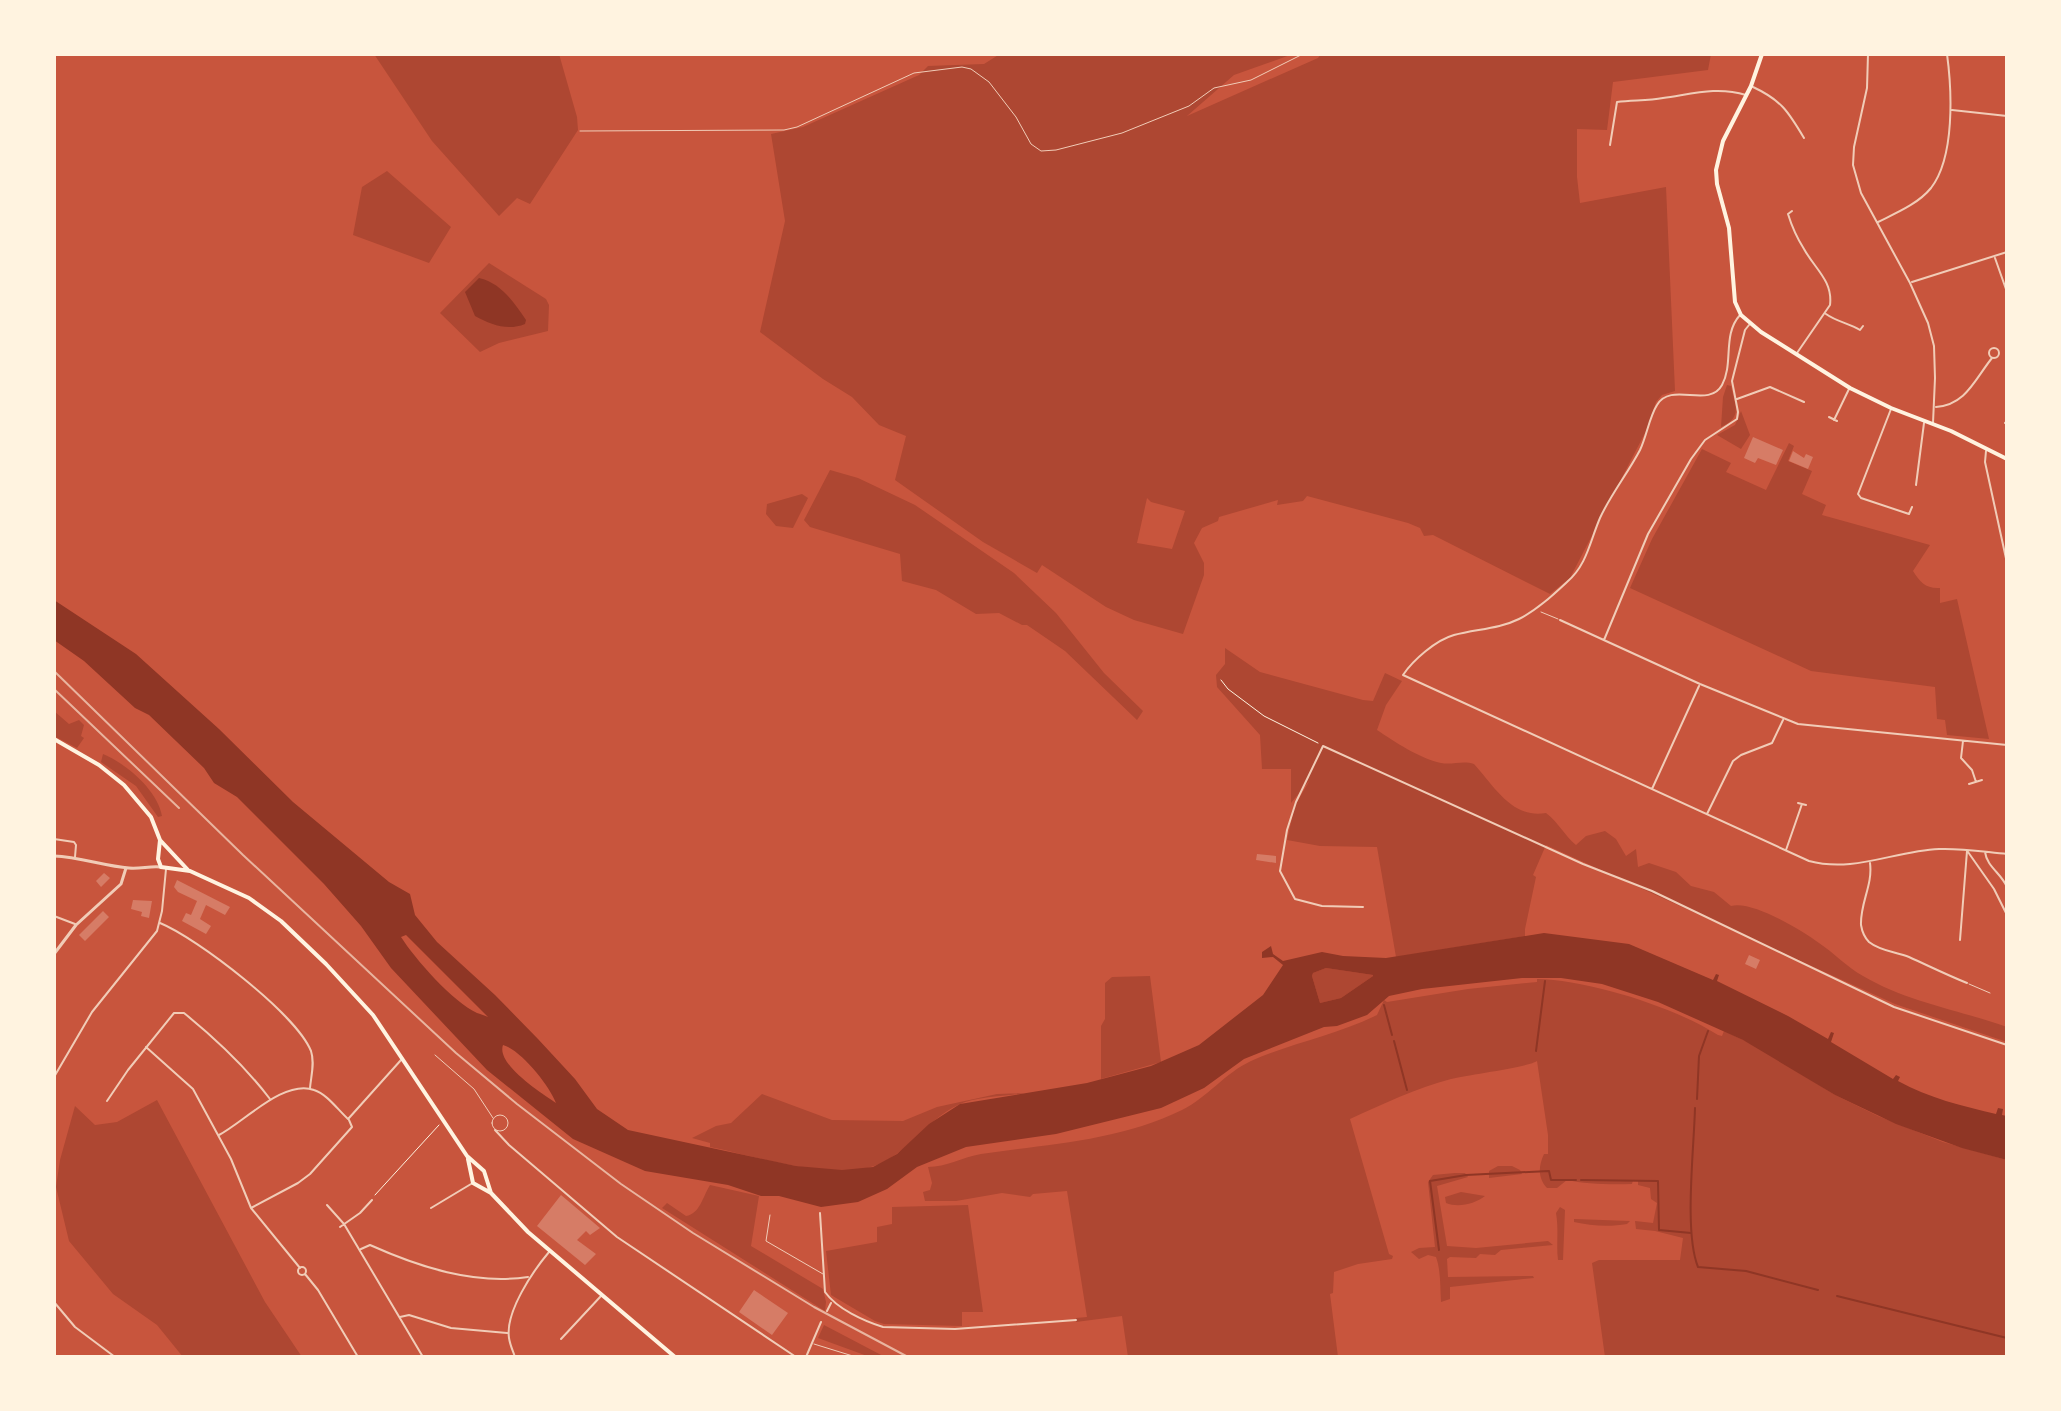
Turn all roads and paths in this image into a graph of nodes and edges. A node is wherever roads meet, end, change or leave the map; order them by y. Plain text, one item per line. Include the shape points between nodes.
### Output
1 (1303, 54) edge
2 (1762, 54) edge
3 (1868, 54) edge
4 (1947, 54) edge
5 (1751, 86) junction
6 (1747, 96) junction
7 (1950, 110) junction
8 (2007, 116) edge
9 (1805, 127) dead end
10 (580, 131) dead end
11 (1800, 131) junction
12 (1804, 138) dead end
13 (1610, 145) dead end
14 (1792, 211) dead end
15 (1788, 214) junction
16 (1782, 215) dead end
17 (1877, 223) junction
18 (2007, 252) edge
19 (1994, 256) junction
20 (1910, 283) junction
21 (2007, 292) edge
22 (1825, 314) junction
23 (1741, 315) junction
24 (1749, 324) junction
25 (1863, 326) dead end
26 (1797, 354) junction
27 (1992, 358) dead end
28 (1725, 379) junction
29 (1732, 381) junction
30 (1850, 388) junction
31 (1735, 399) junction
32 (1804, 402) dead end
33 (1935, 407) junction
34 (1891, 408) junction
35 (1829, 417) dead end
36 (1924, 420) junction
37 (1933, 423) junction
38 (1986, 450) junction
39 (2007, 459) edge
40 (1916, 485) dead end
41 (1912, 507) dead end
42 (1909, 514) junction
43 (1908, 519) dead end
44 (2007, 563) edge
45 (1541, 612) dead end
46 (1560, 620) joint
47 (1603, 640) junction
48 (1221, 680) dead end
49 (1700, 684) junction
50 (1783, 720) junction
51 (54, 739) edge
52 (1963, 741) junction
53 (2007, 745) edge
54 (1323, 746) junction
55 (1982, 780) dead end
56 (1976, 782) junction
57 (1969, 784) dead end
58 (1652, 790) junction
59 (1802, 804) dead end
60 (1706, 815) junction
61 (54, 839) edge
62 (160, 840) junction
63 (1967, 850) junction
64 (171, 851) junction
65 (1786, 851) junction
66 (1985, 852) junction
67 (2007, 854) edge
68 (54, 856) edge
69 (75, 857) junction
70 (158, 857) junction
71 (177, 857) junction
72 (1869, 862) junction
73 (150, 865) junction
74 (126, 868) junction
75 (164, 868) junction
76 (173, 868) junction
77 (190, 871) junction
78 (2007, 887) edge
79 (1363, 907) dead end
80 (2007, 915) edge
81 (54, 916) edge
82 (160, 923) junction
83 (76, 925) junction
84 (1960, 940) dead end
85 (54, 954) edge
86 (1964, 983) joint
87 (1990, 993) dead end
88 (2007, 1045) edge
89 (146, 1047) junction
90 (435, 1055) dead end
91 (403, 1058) junction
92 (54, 1077) edge
93 (310, 1088) junction
94 (270, 1099) junction
95 (107, 1101) dead end
96 (493, 1118) junction
97 (348, 1119) junction
98 (444, 1120) junction
99 (495, 1130) junction
100 (219, 1135) junction
101 (467, 1156) junction
102 (480, 1169) junction
103 (471, 1176) junction
104 (486, 1179) junction
105 (476, 1184) junction
106 (466, 1185) junction
107 (491, 1193) junction
108 (372, 1200) joint
109 (327, 1205) dead end
110 (251, 1208) junction
111 (431, 1208) dead end
112 (820, 1213) dead end
113 (770, 1215) dead end
114 (342, 1226) junction
115 (360, 1249) junction
116 (550, 1251) junction
117 (823, 1274) junction
118 (528, 1277) junction
119 (602, 1295) junction
120 (54, 1302) edge
121 (832, 1302) junction
122 (827, 1311) dead end
123 (399, 1317) junction
124 (1076, 1320) dead end
125 (821, 1322) dead end
126 (509, 1333) junction
127 (561, 1339) dead end
128 (812, 1344) junction
129 (115, 1357) edge
130 (358, 1357) edge
131 (423, 1357) edge
132 (515, 1357) edge
133 (675, 1357) edge
134 (796, 1357) edge
135 (806, 1357) edge
136 (856, 1357) edge

1 - 10 lane via 1251,80 1214,88 1189,106 1122,133 1056,150 1041,151 1031,144 989,82 962,67 914,73 784,130
2 - 5 main road
3 - 17 street via 1853,165
4 - 7 street
5 - 6 main road
5 - 11 street via 1788,110
6 - 13 street via 1718,89 1617,102
6 - 23 main road via 1723,141 1716,170
7 - 8 street
7 - 17 street via 1939,172 1930,188
9 - 11 street
11 - 12 street
14 - 15 street
15 - 16 street
15 - 22 street via 1829,287
17 - 20 street
18 - 19 street
19 - 20 street
19 - 21 street
20 - 33 street via 1934,346
22 - 25 street via 1859,331
22 - 26 street
23 - 24 main road
23 - 28 street via 1728,344
24 - 26 main road
24 - 29 street
26 - 30 main road
27 - 33 street via 1964,397
28 - 29 street
28 - 58 street via 1716,392 1669,394 1659,402 1586,557 1568,582 1518,620 1445,639 1417,657 1403,675
29 - 31 street
30 - 34 main road
30 - 35 street via 1836,420
31 - 32 street via 1770,387
31 - 47 street via 1735,422 1700,445 1648,534
33 - 37 street
34 - 36 main road
34 - 42 street via 1858,494
36 - 37 main road
36 - 40 street
37 - 38 main road
38 - 39 main road
38 - 44 street
41 - 42 street
42 - 43 street
45 - 46 lane
46 - 47 street
47 - 49 street
48 - 54 path via 1264,716
49 - 50 street
49 - 58 street
50 - 52 street
50 - 60 street via 1772,743 1733,761
51 - 62 main road via 124,785 151,817
52 - 53 street
52 - 56 street via 1961,758
54 - 79 street via 1296,802 1280,871 1295,899
54 - 88 street via 1652,891 1894,1007
55 - 56 street
56 - 57 street
58 - 60 street
59 - 65 street
60 - 65 street
61 - 69 street via 74,842
62 - 64 main road
62 - 70 main road
63 - 66 street
63 - 72 street via 1939,849
63 - 80 street
63 - 84 street
64 - 70 main road
64 - 71 main road
65 - 72 street via 1835,866
66 - 67 street
66 - 78 street via 1986,862
68 - 69 street
69 - 74 street
70 - 73 street
70 - 75 main road
71 - 76 main road
71 - 77 main road
72 - 86 street via 1864,937
73 - 74 street
73 - 75 street
74 - 83 street via 121,884
75 - 76 main road
75 - 82 street
76 - 77 main road
77 - 91 main road via 249,898 281,921 354,991
81 - 83 street
82 - 92 street via 153,939 92,1012
82 - 93 street via 245,980 302,1036 313,1060
83 - 85 street
86 - 87 lane
89 - 94 street via 174,1013 184,1013
89 - 95 street
89 - 100 street via 193,1089
90 - 96 lane via 474,1089
91 - 97 street
91 - 98 main road
93 - 94 street
93 - 97 street
94 - 100 street
96 - 99 lane
96 - 99 lane via 500,1115 508,1121 503,1130
97 - 110 street via 352,1127 310,1174
98 - 101 main road
98 - 108 path
99 - 134 street via 617,1237
100 - 110 street
101 - 102 main road
101 - 103 main road
102 - 103 main road
102 - 104 main road
103 - 105 main road
103 - 106 street
104 - 105 main road
104 - 107 main road
105 - 106 street
105 - 107 main road
106 - 111 street
107 - 116 main road
108 - 114 street
109 - 114 street
110 - 130 street via 305,1268
112 - 117 street
113 - 117 lane via 766,1241
114 - 115 street
115 - 118 street via 370,1245 459,1275
115 - 123 street
116 - 118 street
116 - 119 main road
117 - 121 street
118 - 126 street
119 - 127 street
119 - 133 main road
120 - 129 street via 75,1327
121 - 122 street
121 - 124 street via 883,1327 955,1329
123 - 126 street
123 - 131 street
125 - 128 street
126 - 132 street
128 - 135 street
128 - 136 lane

